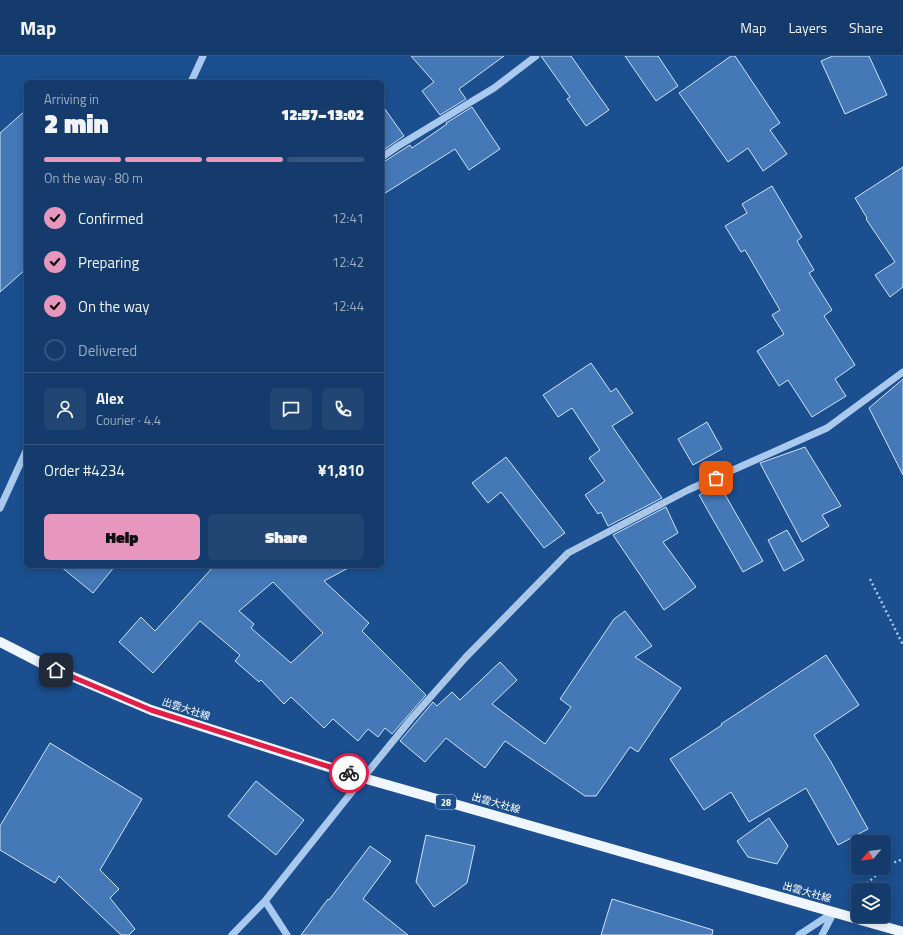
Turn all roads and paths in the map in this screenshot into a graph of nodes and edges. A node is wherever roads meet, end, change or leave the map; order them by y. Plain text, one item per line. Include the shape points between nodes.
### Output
1 (203, 56) edge
2 (536, 56) edge
3 (192, 80) edge
4 (384, 156) edge
5 (903, 372) edge
6 (24, 461) edge
7 (0, 508) edge
8 (870, 579) dead end
9 (0, 642) edge
10 (903, 645) edge
11 (363, 778) junction
12 (903, 859) edge
13 (867, 883) edge
14 (265, 902) junction
15 (834, 912) junction
16 (903, 932) edge
17 (232, 935) edge
18 (287, 935) edge
19 (799, 935) edge
20 (822, 935) edge

1 - 3 street
2 - 4 street via 494,88
5 - 11 street via 827,428 688,490 568,553 466,657
6 - 7 street
8 - 10 path
9 - 11 main road, 出雲大社線 / 28 via 43,664 151,710
11 - 14 street
11 - 15 main road, 出雲大社線 / 28
12 - 13 path via 890,864
14 - 17 street
14 - 18 street
15 - 16 main road, 出雲大社線 / 28
15 - 19 street
15 - 20 street

